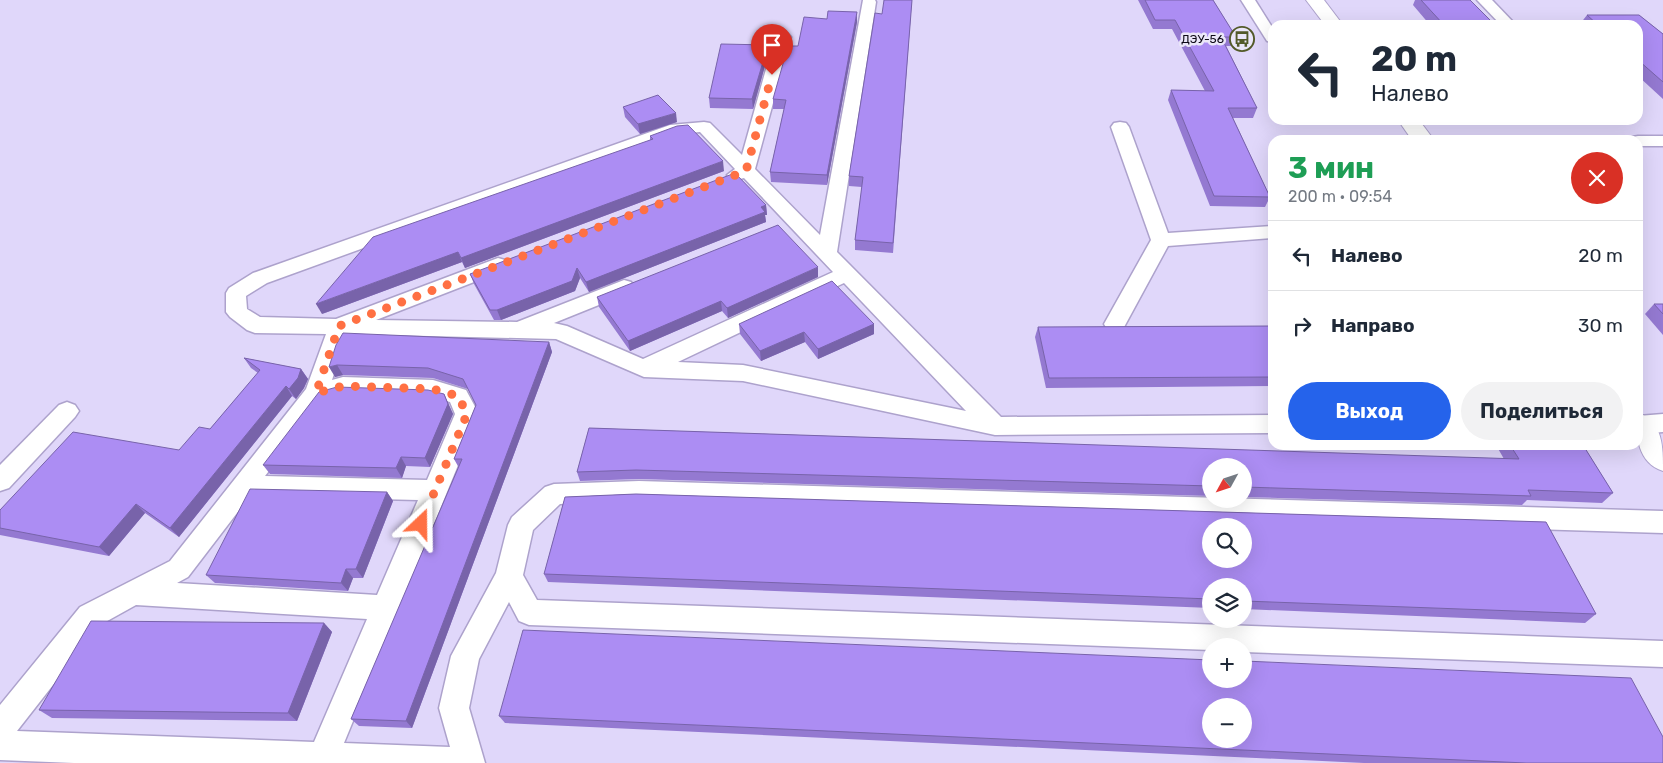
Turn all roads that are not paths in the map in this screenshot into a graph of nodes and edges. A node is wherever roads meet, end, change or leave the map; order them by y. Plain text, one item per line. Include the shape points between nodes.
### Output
1 (1248, 0) edge
2 (1315, 0) edge
3 (1484, 0) edge
4 (869, 2) dead end
5 (1330, 20) edge
6 (1505, 20) edge
7 (1268, 32) edge
8 (782, 37) dead end
9 (1120, 127) dead end
10 (1643, 141) edge
11 (1662, 142) edge
12 (746, 171) junction
13 (718, 181) edge
14 (1268, 232) edge
15 (1161, 240) junction
16 (827, 252) junction
17 (515, 259) edge
18 (848, 273) junction
19 (637, 282) edge
20 (1115, 324) dead end
21 (339, 326) junction
22 (517, 330) junction
23 (644, 369) junction
24 (316, 393) junction
25 (67, 411) dead end
26 (1268, 424) edge
27 (1646, 424) edge
28 (995, 426) junction
29 (1663, 458) edge
30 (0, 481) edge
31 (244, 486) junction
32 (435, 490) junction
33 (1663, 522) edge
34 (509, 576) junction
35 (132, 593) junction
36 (386, 608) junction
37 (1663, 654) edge
38 (0, 728) edge
39 (0, 745) edge
40 (322, 760) edge
41 (470, 763) edge
42 (478, 763) edge

1 - 7 lane
2 - 5 street
3 - 6 lane
4 - 16 lane
8 - 12 lane
9 - 15 lane
10 - 11 lane
12 - 13 lane
12 - 16 lane via 785,223
12 - 21 lane via 704,127 676,129 260,278 236,293 237,312 255,325
14 - 15 lane
15 - 20 lane
16 - 18 lane
17 - 21 lane
18 - 23 lane
18 - 28 lane
19 - 22 lane
21 - 22 lane
21 - 24 lane
22 - 23 lane via 559,331
23 - 28 lane via 743,373
24 - 31 lane
24 - 32 lane via 343,386 433,389 458,396 467,414
25 - 30 lane
26 - 28 lane
27 - 29 street
31 - 32 lane
31 - 35 lane via 179,569
32 - 36 lane
33 - 34 lane via 639,491 554,494 520,525
34 - 37 lane via 529,612
34 - 41 lane via 465,656 454,708
35 - 36 lane
35 - 38 lane via 90,616
36 - 40 lane
39 - 40 lane
40 - 41 lane
41 - 42 lane

